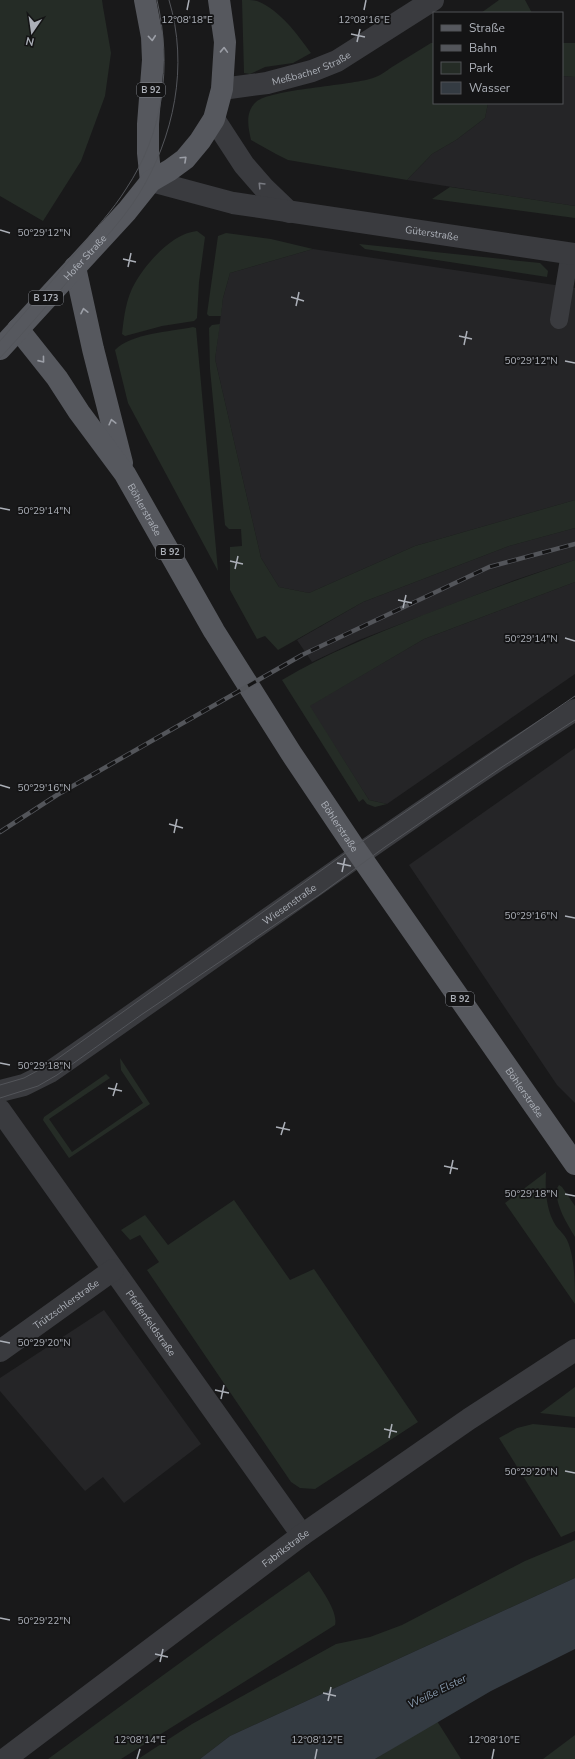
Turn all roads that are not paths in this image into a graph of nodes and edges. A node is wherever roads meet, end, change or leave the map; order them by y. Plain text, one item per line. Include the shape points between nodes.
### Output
1 (145, 0) edge
2 (219, 0) edge
3 (432, 0) edge
4 (222, 89) junction
5 (214, 119) junction
6 (151, 180) junction
7 (289, 212) junction
8 (572, 253) edge
9 (75, 267) junction
10 (559, 320) dead end
11 (18, 330) junction
12 (0, 349) edge
13 (125, 474) junction
14 (575, 710) edge
15 (359, 854) junction
16 (0, 1091) edge
17 (0, 1110) edge
18 (575, 1164) edge
19 (113, 1270) junction
20 (575, 1350) edge
21 (0, 1351) edge
22 (302, 1535) junction
23 (5, 1759) edge

1 -> 6 main road, B 92 via 152,37 153,60 148,124
4 -> 2 main road, Hofer Straße via 225,42
3 - 4 street, Meßbacher Straße via 337,61 312,71 267,83
4 - 5 main road, Hofer Straße
6 -> 5 main road, Hofer Straße via 185,159
7 -> 5 street via 249,170
6 - 7 street, Güterstraße via 222,201
6 - 9 main road, Hofer Straße
7 - 8 street, Güterstraße
8 - 10 lane
9 - 11 main road, Hofer Straße / B 173
13 -> 9 main road, Böhlerstraße / B 92
11 - 12 main road, Hofer Straße / B 173
11 -> 13 main road, Böhlerstraße / B 92 via 57,378
13 - 15 main road, Böhlerstraße / B 92 via 214,631
14 - 15 street, Wiesenstraße
15 - 16 street, Wiesenstraße via 50,1072 24,1085
15 - 18 main road, Böhlerstraße / B 92
17 - 19 street, Pfaffenfeldstraße
19 - 21 street, Trützschlerstraße
19 - 22 street, Pfaffenfeldstraße
20 - 22 street, Fabrikstraße via 469,1419
22 - 23 street, Fabrikstraße

